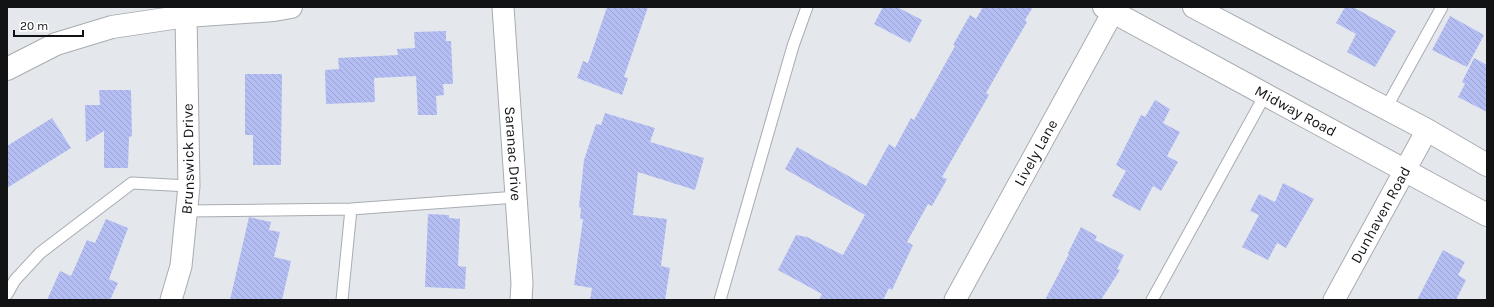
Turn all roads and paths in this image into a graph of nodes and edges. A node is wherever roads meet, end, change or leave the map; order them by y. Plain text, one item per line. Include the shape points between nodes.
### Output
1 (291, 7) edge
2 (503, 7) edge
3 (807, 7) edge
4 (1194, 7) edge
5 (1442, 7) edge
6 (1111, 9) edge
7 (186, 16) junction
8 (7, 69) edge
9 (1265, 95) junction
10 (1386, 108) junction
11 (1427, 130) junction
12 (1487, 165) edge
13 (1404, 171) junction
14 (189, 186) junction
15 (516, 197) junction
16 (351, 209) junction
17 (187, 211) junction
18 (1487, 215) edge
19 (7, 294) edge
20 (171, 300) edge
21 (342, 300) edge
22 (521, 300) edge
23 (720, 300) edge
24 (955, 300) edge
25 (1152, 300) edge
26 (1334, 300) edge

1 - 7 main road
2 - 15 street, Saranac Drive
3 - 23 lane via 793,46
4 - 10 main road
5 - 10 lane
6 - 9 main road, Midway Road
6 - 24 street, Lively Lane
7 - 8 main road via 112,27 56,44
7 - 14 street, Brunswick Drive
9 - 13 main road, Midway Road
9 - 25 lane
10 - 11 main road
11 - 12 main road
11 - 13 street, Dunhaven Road
13 - 18 main road, Midway Road
13 - 26 street, Dunhaven Road
14 - 17 street, Brunswick Drive
14 - 19 lane via 132,183 40,253 15,280
15 - 16 lane
15 - 22 street, Saranac Drive
16 - 17 lane
16 - 21 lane
17 - 20 street, Brunswick Drive via 181,266

